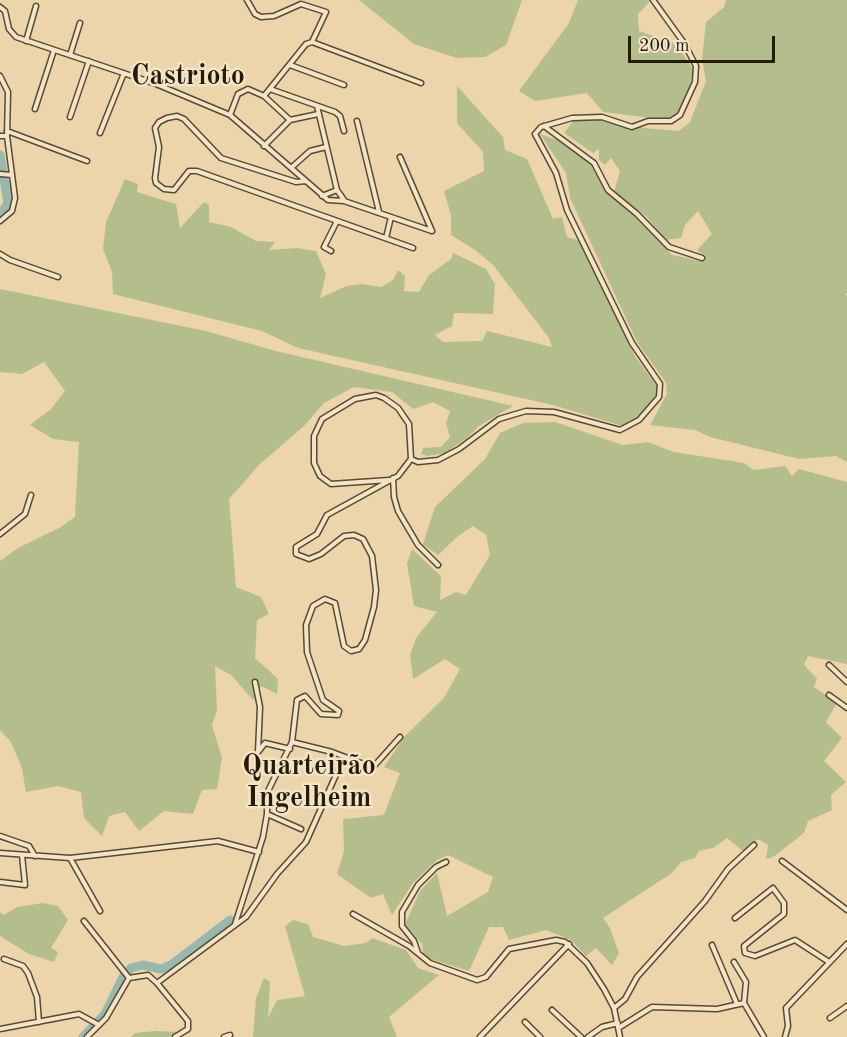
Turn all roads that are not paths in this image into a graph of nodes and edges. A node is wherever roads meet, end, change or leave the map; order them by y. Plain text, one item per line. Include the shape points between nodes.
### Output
1 (247, 0) edge
2 (652, 0) edge
3 (36, 6) dead end
4 (0, 8) edge
5 (80, 23) dead end
6 (26, 41) junction
7 (312, 42) junction
8 (54, 50) junction
9 (70, 55) junction
10 (89, 61) junction
11 (290, 65) junction
12 (124, 73) junction
13 (0, 76) edge
14 (421, 83) dead end
15 (344, 85) dead end
16 (270, 89) junction
17 (264, 96) junction
18 (316, 106) junction
19 (35, 109) dead end
20 (318, 114) junction
21 (230, 115) junction
22 (70, 117) dead end
23 (290, 120) junction
24 (357, 121) dead end
25 (544, 126) junction
26 (344, 132) dead end
27 (100, 133) dead end
28 (4, 135) edge
29 (264, 146) junction
30 (326, 147) junction
31 (400, 157) dead end
32 (87, 161) dead end
33 (291, 168) junction
34 (1, 174) edge
35 (10, 175) junction
36 (306, 182) junction
37 (337, 190) junction
38 (322, 196) junction
39 (344, 201) junction
40 (379, 212) junction
41 (391, 217) junction
42 (0, 221) edge
43 (337, 221) junction
44 (386, 238) junction
45 (413, 248) dead end
46 (331, 251) dead end
47 (0, 254) edge
48 (702, 258) dead end
49 (58, 277) dead end
50 (411, 459) junction
51 (391, 479) junction
52 (31, 495) dead end
53 (0, 534) edge
54 (438, 565) dead end
55 (829, 665) dead end
56 (255, 682) dead end
57 (847, 682) edge
58 (829, 695) dead end
59 (847, 708) edge
60 (400, 736) dead end
61 (292, 742) junction
62 (290, 749) junction
63 (344, 757) junction
64 (267, 814) junction
65 (301, 829) dead end
66 (0, 836) edge
67 (754, 845) dead end
68 (260, 852) junction
69 (0, 853) edge
70 (22, 855) junction
71 (36, 856) junction
72 (70, 858) junction
73 (782, 861) dead end
74 (446, 862) dead end
75 (0, 882) edge
76 (847, 910) edge
77 (100, 911) dead end
78 (352, 914) dead end
79 (735, 918) dead end
80 (84, 921) dead end
81 (235, 924) junction
82 (569, 944) junction
83 (847, 944) edge
84 (712, 945) dead end
85 (418, 954) junction
86 (4, 959) dead end
87 (734, 962) dead end
88 (829, 962) junction
89 (129, 978) junction
90 (157, 983) junction
91 (744, 1003) junction
92 (737, 1004) junction
93 (847, 1006) edge
94 (614, 1008) junction
95 (552, 1010) dead end
96 (830, 1018) dead end
97 (39, 1022) junction
98 (525, 1022) dead end
99 (99, 1025) junction
100 (619, 1025) junction
101 (0, 1029) edge
102 (230, 1035) dead end
103 (87, 1037) edge
104 (175, 1037) edge
105 (224, 1037) edge
106 (480, 1037) edge
107 (540, 1037) edge
108 (581, 1037) edge
109 (588, 1037) edge
110 (620, 1037) edge
111 (764, 1037) edge
112 (785, 1037) edge

1 - 7 street via 261,17 302,4 326,12
2 - 25 street via 696,66 695,82 682,113 671,121 648,121 632,127 595,117 563,119
3 - 6 street
4 - 6 street via 5,11 10,32
5 - 9 street
6 - 8 street
7 - 11 street
7 - 14 street
8 - 9 street
8 - 19 street
9 - 10 street
10 - 12 street
10 - 22 street
11 - 15 street
11 - 16 street
12 - 21 street
12 - 27 street
13 - 28 street via 8,92
16 - 17 street
16 - 18 street
17 - 21 street via 242,90
17 - 23 street
18 - 20 street
18 - 26 street via 338,114
20 - 23 street
20 - 30 street
21 - 29 street
23 - 29 street
24 - 40 street
25 - 48 street via 594,163 608,190 669,247
25 - 50 street via 537,130 536,140 551,164 567,210 661,393 639,420 620,430 554,412 526,411 499,419 438,460
28 - 32 street
28 - 35 street
29 - 33 street
30 - 33 street via 310,151
30 - 37 street
31 - 41 street via 432,231
33 - 36 street
34 - 35 street
35 - 42 street via 14,206
36 - 38 street
36 - 43 street via 221,159 191,124 177,117 159,122 155,128 159,147 156,183 168,190 174,190 189,171 197,171
37 - 38 street
37 - 39 street
38 - 39 street via 334,202
39 - 40 street
40 - 41 street
41 - 44 street
43 - 44 street
43 - 46 street via 324,247
44 - 45 street
47 - 49 street
50 - 51 street
50 - 51 street via 409,424 398,408 384,398 376,395 356,399 322,419 314,436 314,464 324,480 345,484
51 - 54 street via 398,511 418,545
51 - 61 street via 333,510 321,522 317,534 296,547 296,554 309,559 344,536 359,537 372,556 376,590 365,640 356,651 348,651 344,646 336,603 326,599 314,606 306,625 307,652 323,700 339,713 324,715 305,696 298,698
52 - 53 street via 25,514
55 - 57 street
56 - 62 street via 260,707 258,752 265,742
58 - 59 street
60 - 63 street via 375,765 364,766
61 - 62 street
61 - 63 street
62 - 64 street via 270,784 265,801
63 - 81 street via 306,842 277,873 246,917
64 - 65 street
64 - 68 street
66 - 71 street via 29,846
67 - 94 street via 728,869
68 - 72 street via 218,841
68 - 81 street
69 - 70 street
70 - 71 street
70 - 75 street via 25,885
71 - 72 street
72 - 77 street
73 - 76 street
74 - 85 street via 417,885 402,912 402,926 414,940
78 - 85 street
79 - 88 street via 773,888 784,903 784,914 744,946 745,953 756,956 795,940
80 - 89 street
81 - 90 street
82 - 85 street via 556,940 509,949 482,980 430,963
82 - 94 street via 587,963
82 - 106 street
83 - 88 street
84 - 92 street
86 - 97 street via 23,966 28,973 37,997
87 - 91 street via 746,982
88 - 112 street via 786,1008
89 - 90 street via 148,975
89 - 99 street
90 - 104 street via 188,1021 188,1029
91 - 92 street
91 - 111 street
92 - 100 street via 717,1009 652,1007
93 - 96 street
94 - 100 street
95 - 108 street
97 - 99 street via 79,1014
97 - 101 street
98 - 107 street
99 - 103 street
100 - 109 street via 602,1027
100 - 110 street
102 - 105 street

